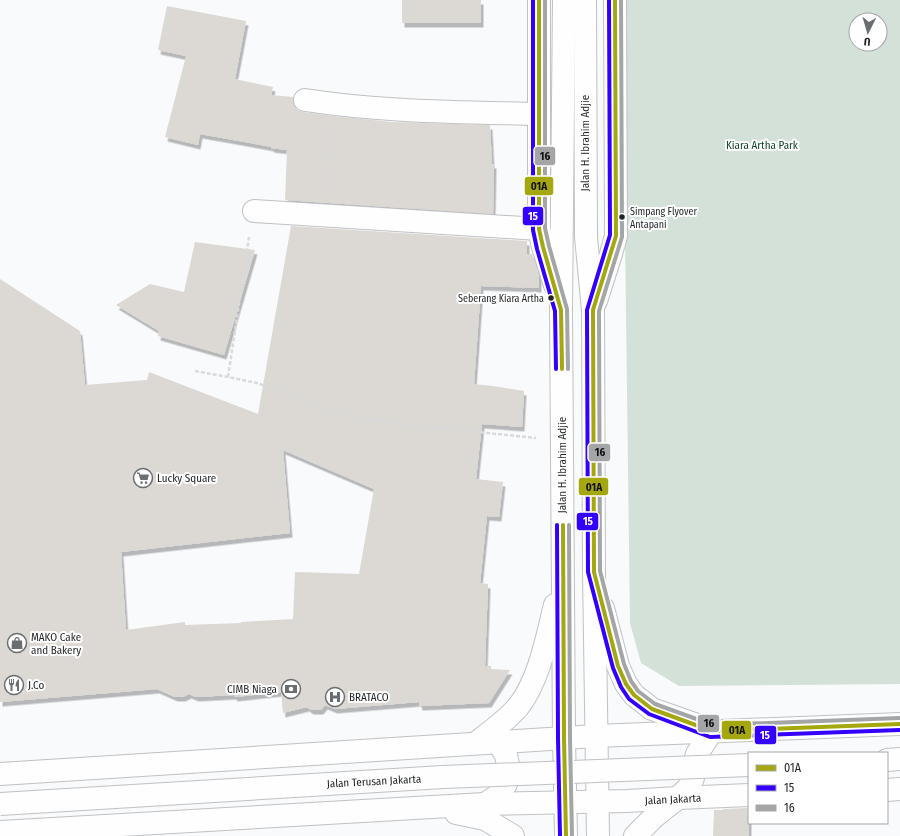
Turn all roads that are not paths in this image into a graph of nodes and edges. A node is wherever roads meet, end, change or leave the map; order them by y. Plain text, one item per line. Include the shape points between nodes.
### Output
1 (539, 0) edge
2 (564, 0) edge
3 (584, 0) edge
4 (614, 0) edge
5 (315, 101) road end
6 (539, 114) junction
7 (254, 211) road end
8 (539, 230) junction
9 (561, 310) junction
10 (593, 310) junction
11 (594, 572) junction
12 (563, 574) junction
13 (900, 724) edge
14 (712, 731) junction
15 (596, 736) junction
16 (564, 738) junction
17 (498, 742) junction
18 (476, 743) junction
19 (900, 759) edge
20 (888, 760) edge
21 (748, 765) edge
22 (0, 774) edge
23 (900, 789) edge
24 (888, 790) edge
25 (748, 795) edge
26 (678, 798) junction
27 (598, 802) junction
28 (566, 803) junction
29 (0, 804) edge
30 (485, 804) junction
31 (432, 807) junction
32 (0, 832) edge
33 (513, 836) edge
34 (566, 836) edge
35 (598, 836) edge
36 (636, 836) edge

1 - 6 main road, Jalan H. Ibrahim Adjie
2 - 9 main road, Jalan H. Ibrahim Adjie
3 - 10 main road, Jalan H. Ibrahim Adjie via 586,237
4 - 10 main road, Jalan H. Ibrahim Adjie via 616,236
5 - 6 main road via 436,112
6 - 8 main road, Jalan H. Ibrahim Adjie
7 - 8 main road
8 - 9 main road, Jalan H. Ibrahim Adjie
9 - 12 main road, Jalan H. Ibrahim Adjie
10 - 11 main road, Jalan H. Ibrahim Adjie
11 - 14 main road via 618,666 634,695 652,709
11 - 15 main road, Jalan H. Ibrahim Adjie
12 - 16 main road, Jalan H. Ibrahim Adjie
12 - 18 main road via 533,683 519,706 504,722
13 - 14 main road
14 - 15 main road
14 - 26 main road via 697,754 689,787
15 - 16 main road
15 - 27 main road, Jalan H. Ibrahim Adjie
16 - 17 main road
16 - 28 main road, Jalan H. Ibrahim Adjie
17 - 18 main road
17 - 30 main road via 506,755 509,770 506,784 497,796
18 - 22 main road
19 - 20 main road
21 - 29 main road, Jalan Terusan Jakarta, bridge via 443,777
23 - 24 main road
25 - 26 main road, Jalan Jakarta
26 - 27 main road, Jalan Jakarta
26 - 36 main road via 655,816
27 - 28 main road
27 - 35 main road, Jalan H. Ibrahim Adjie
28 - 30 main road
28 - 34 main road, Jalan H. Ibrahim Adjie
30 - 31 main road
31 - 32 main road
31 - 33 main road via 485,819

